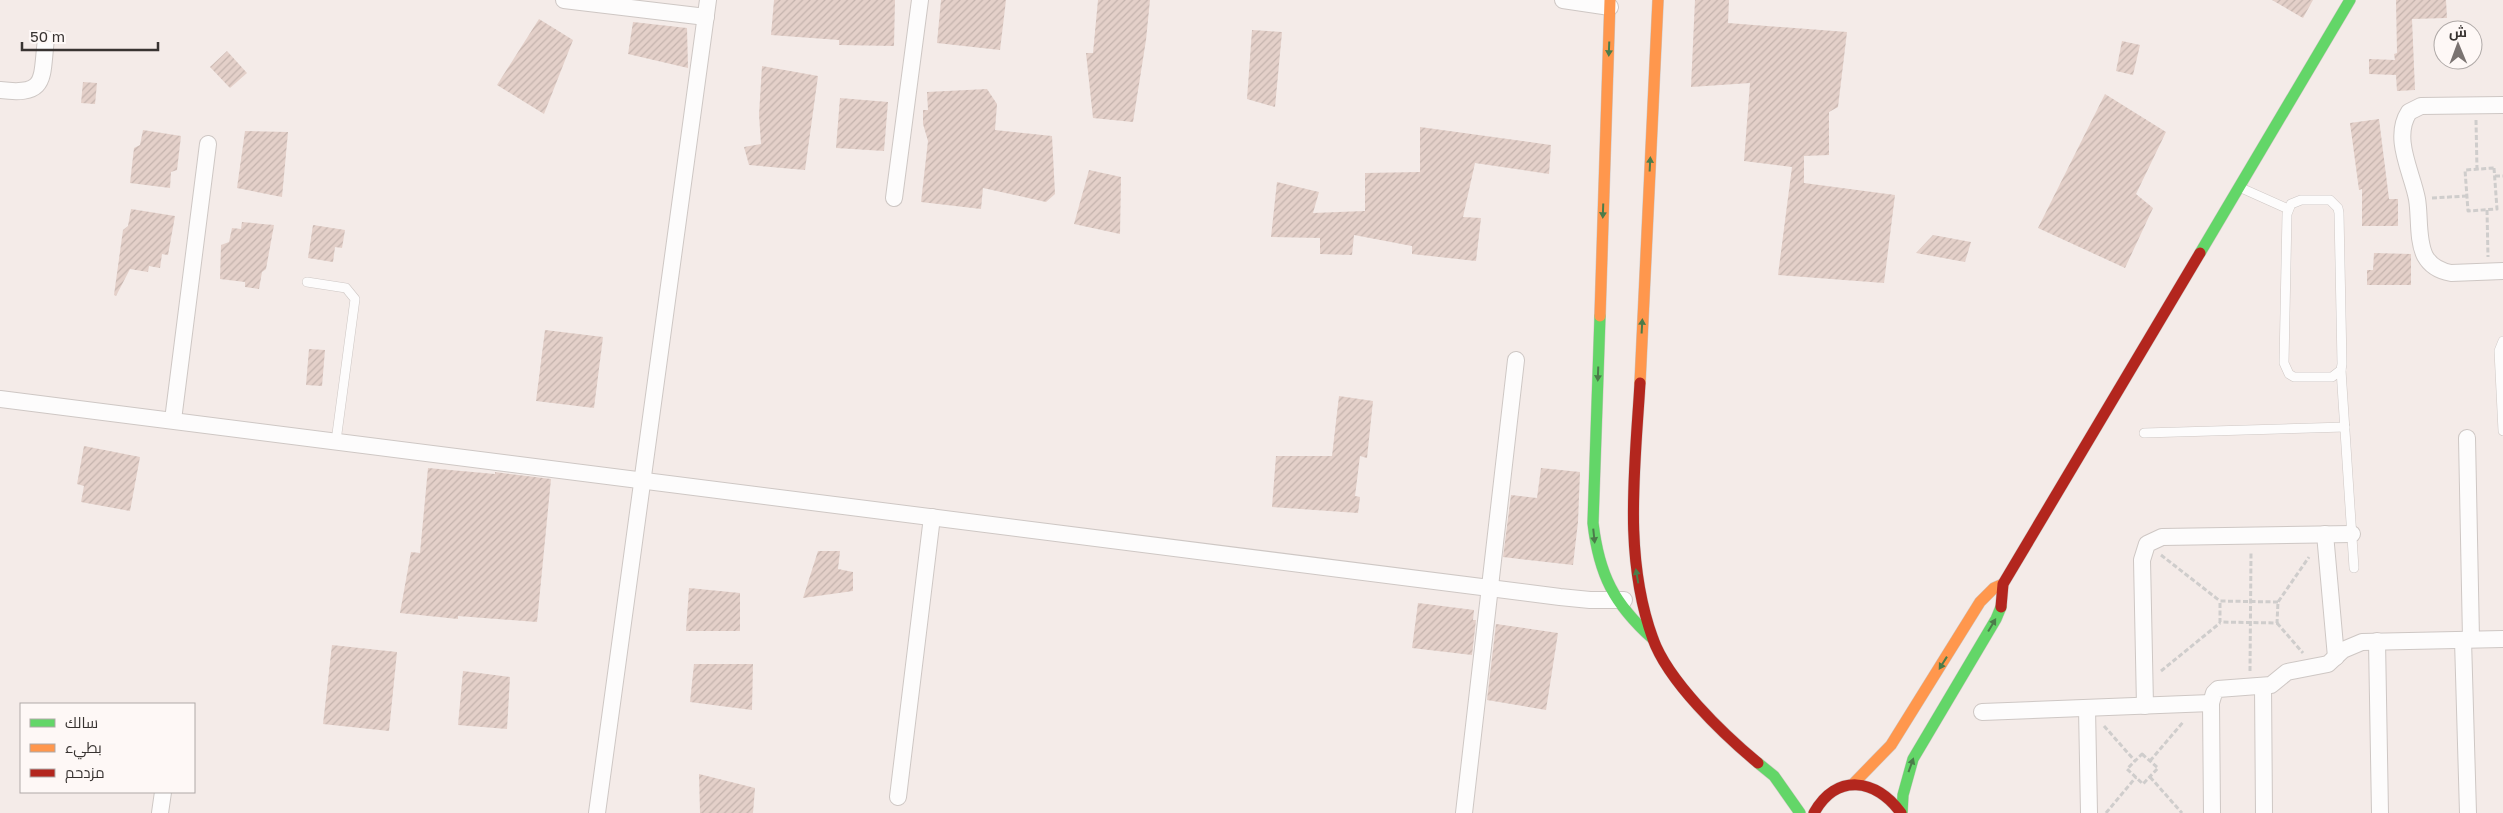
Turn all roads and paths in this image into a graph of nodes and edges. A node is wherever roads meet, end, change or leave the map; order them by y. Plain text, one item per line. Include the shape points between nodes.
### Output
1 (564, 0) edge
2 (708, 0) edge
3 (920, 0) edge
4 (1563, 0) edge
5 (1658, 0) edge
6 (2350, 0) edge
7 (1610, 3) edge
8 (706, 17) junction
9 (46, 39) dead end
10 (0, 90) edge
11 (2476, 105) junction
12 (2503, 105) edge
13 (208, 144) dead end
14 (2477, 170) junction
15 (2495, 176) junction
16 (2503, 176) edge
17 (2239, 187) junction
18 (2466, 196) junction
19 (894, 198) dead end
20 (2417, 199) junction
21 (2288, 209) junction
22 (2487, 210) junction
23 (2496, 271) edge
24 (307, 282) dead end
25 (2503, 341) edge
26 (1516, 360) dead end
27 (2341, 370) junction
28 (0, 399) edge
29 (173, 420) junction
30 (2345, 427) junction
31 (2503, 431) edge
32 (2144, 433) dead end
33 (2467, 438) dead end
34 (336, 441) junction
35 (643, 480) junction
36 (932, 517) junction
37 (2325, 534) junction
38 (2352, 534) junction
39 (2251, 536) junction
40 (2147, 544) junction
41 (2354, 568) dead end
42 (2003, 584) junction
43 (1490, 588) junction
44 (1642, 599) junction
45 (1615, 600) junction
46 (2220, 601) junction
47 (2251, 602) junction
48 (2278, 602) junction
49 (2220, 622) junction
50 (2251, 623) junction
51 (2277, 623) junction
52 (2467, 639) junction
53 (2503, 639) edge
54 (1653, 640) junction
55 (2378, 641) junction
56 (2336, 657) junction
57 (2314, 667) junction
58 (2145, 684) junction
59 (2257, 686) junction
60 (2205, 703) junction
61 (2146, 706) junction
62 (2087, 708) junction
63 (1982, 712) dead end
64 (2135, 761) junction
65 (2150, 761) junction
66 (1774, 776) junction
67 (2136, 777) junction
68 (2150, 777) junction
69 (1794, 783) dead end
70 (1852, 784) junction
71 (1821, 788) dead end
72 (1835, 789) junction
73 (163, 793) edge
74 (898, 797) dead end
75 (160, 813) edge
76 (598, 813) edge
77 (1464, 813) edge
78 (1800, 813) edge
79 (1814, 813) edge
80 (1901, 813) edge
81 (2089, 813) edge
82 (2106, 813) edge
83 (2182, 813) edge
84 (2212, 813) edge
85 (2264, 813) edge
86 (2380, 813) edge
87 (2468, 813) edge

1 - 8 street
2 - 8 street
3 - 19 street
4 - 7 street
44 -> 5 main road via 1636,570 1633,518
6 - 17 main road
7 -> 45 main road via 1593,523 1598,561
8 - 35 street
9 - 10 street via 41,78 36,86 23,92
11 - 12 street
11 - 14 path
11 - 20 street via 2421,106 2405,117 2404,152
13 - 29 street
14 - 15 path via 2494,168
14 - 18 path via 2465,170
15 - 16 path
15 - 22 path via 2497,209
17 - 21 lane
17 - 42 main road
18 - 20 path
18 - 22 path via 2468,211
20 - 23 street via 2423,249 2430,263 2450,272
21 - 27 lane via 2295,201 2324,199 2338,208
21 - 27 lane via 2286,369 2289,374 2300,378 2332,377
22 - 23 path
24 - 34 lane via 346,288 355,299
25 - 31 lane via 2499,351
26 - 43 street
27 - 30 lane
28 - 29 street
29 - 34 street
30 - 32 lane
30 - 38 lane
33 - 52 street
34 - 35 street
35 - 36 street
35 - 76 street
36 - 43 street
36 - 74 street
37 - 38 street
37 - 39 street
37 - 48 path
37 - 56 street
38 - 41 lane
39 - 40 street via 2162,537
39 - 47 path
40 - 46 path
40 - 58 street via 2142,560
42 -> 70 main road via 1980,602 1891,746
80 -> 42 main road via 1913,759 1996,619 2003,601
43 - 45 street
43 - 77 street
44 - 45 street
44 - 54 main road
45 - 54 main road via 1631,621
46 - 47 path
46 - 49 path
47 - 48 path
47 - 50 path
48 - 51 path
49 - 50 path
49 - 58 path
50 - 51 path
50 - 59 path
51 - 57 path
52 - 53 street
52 - 55 street
52 - 87 street
54 - 66 main road via 1676,679 1705,714
55 - 56 street via 2353,644
55 - 86 street
56 - 57 street via 2328,664
57 - 59 street via 2287,672 2271,685
58 - 61 street
59 - 60 street via 2218,689
59 - 85 street
60 - 61 street
60 - 65 path
60 - 84 street
61 - 62 street
62 - 63 street
62 - 64 path
62 - 81 street
64 - 65 path via 2142,754
64 - 67 path via 2128,769
65 - 68 path via 2158,768
66 - 69 main road
66 - 78 main road
67 - 68 path via 2143,784
67 - 82 path
68 - 83 path
70 - 72 main road
70 - 80 main road via 1877,788 1888,795
71 - 72 main road
72 - 79 main road via 1824,797
73 - 75 street

